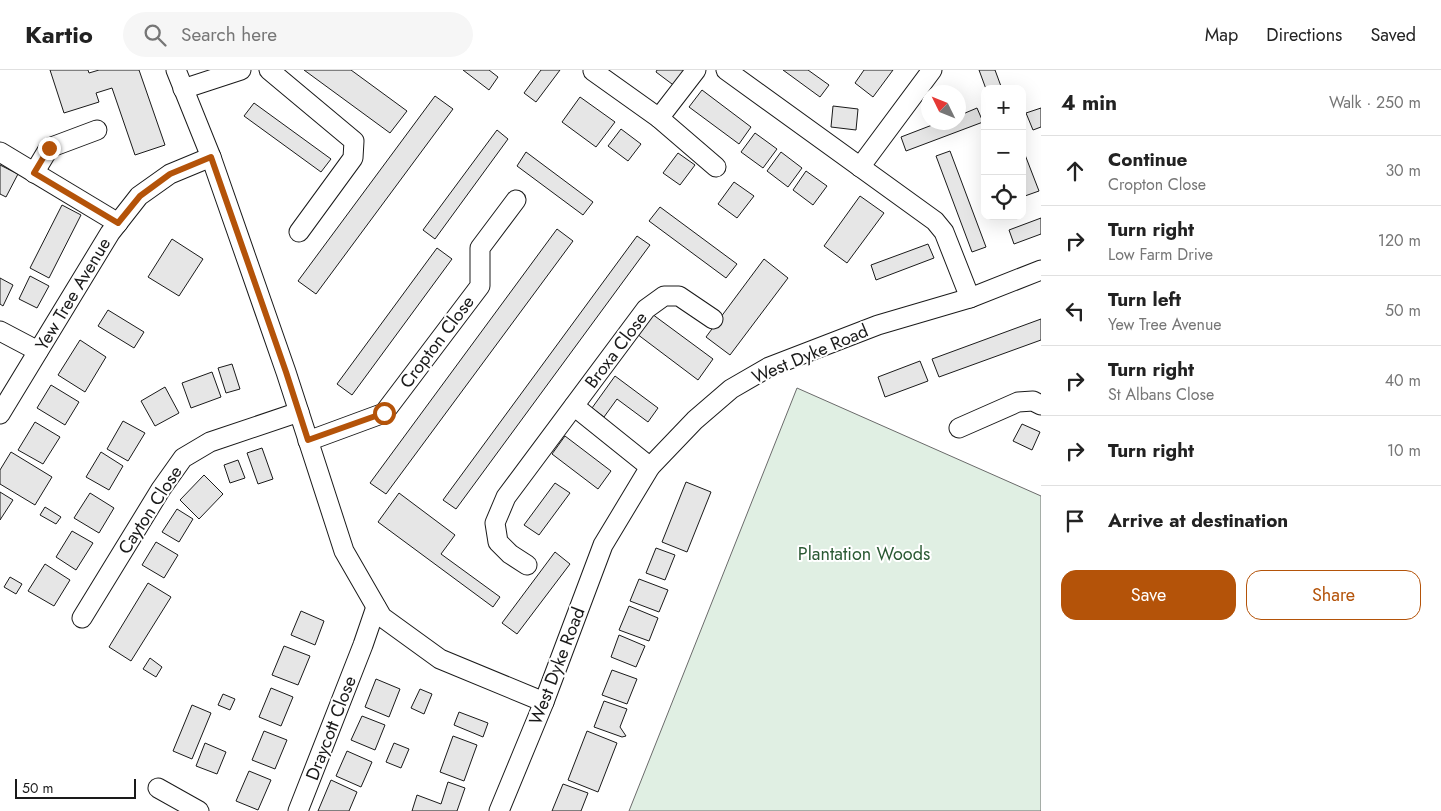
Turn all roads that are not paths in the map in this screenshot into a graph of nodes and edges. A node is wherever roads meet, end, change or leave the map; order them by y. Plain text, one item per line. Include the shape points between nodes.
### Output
1 (176, 70) edge
2 (241, 70) edge
3 (268, 70) edge
4 (696, 70) edge
5 (726, 70) edge
6 (932, 70) edge
7 (593, 71) edge
8 (183, 90) junction
9 (659, 118) junction
10 (97, 130) dead end
11 (0, 152) edge
12 (211, 157) junction
13 (716, 166) dead end
14 (860, 167) junction
15 (34, 173) junction
16 (516, 200) dead end
17 (118, 223) junction
18 (299, 232) dead end
19 (1041, 270) edge
20 (970, 298) junction
21 (713, 319) dead end
22 (0, 331) edge
23 (38, 351) junction
24 (1041, 405) edge
25 (574, 406) junction
26 (299, 412) junction
27 (0, 414) edge
28 (959, 428) dead end
29 (308, 440) junction
30 (650, 467) junction
31 (528, 565) dead end
32 (376, 607) junction
33 (82, 618) dead end
34 (544, 702) junction
35 (158, 788) dead end
36 (199, 811) edge
37 (298, 811) edge
38 (499, 811) edge

1 - 8 street
2 - 8 street
3 - 18 street via 354,141 353,158
4 - 9 street
5 - 14 street
6 - 14 street
7 - 9 street
8 - 12 street
9 - 13 street
10 - 15 street via 49,148
11 - 15 street
12 - 17 street, Yew Tree Avenue via 170,174 140,196
12 - 26 street
14 - 20 street via 944,232
15 - 17 street
16 - 29 street, Cropton Close via 480,248 480,286 384,413
17 - 23 street, Yew Tree Avenue
19 - 20 street, West Dyke Road
20 - 30 street, West Dyke Road via 878,325 769,367 731,389 695,420
21 - 25 street, Broxa Close via 679,296 664,296 646,309
22 - 23 street
23 - 27 street, Yew Tree Avenue
24 - 28 street via 1032,401 1018,402
25 - 30 street, Broxa Close
25 - 31 street, Broxa Close via 506,497 495,524 498,542
26 - 29 street
26 - 33 street, Cayton Close via 210,442 183,458
29 - 32 street via 344,551
30 - 34 street, West Dyke Road via 603,545
32 - 34 street via 382,617 440,659
32 - 37 street, Draycott Close
34 - 38 street, West Dyke Road
35 - 36 street

